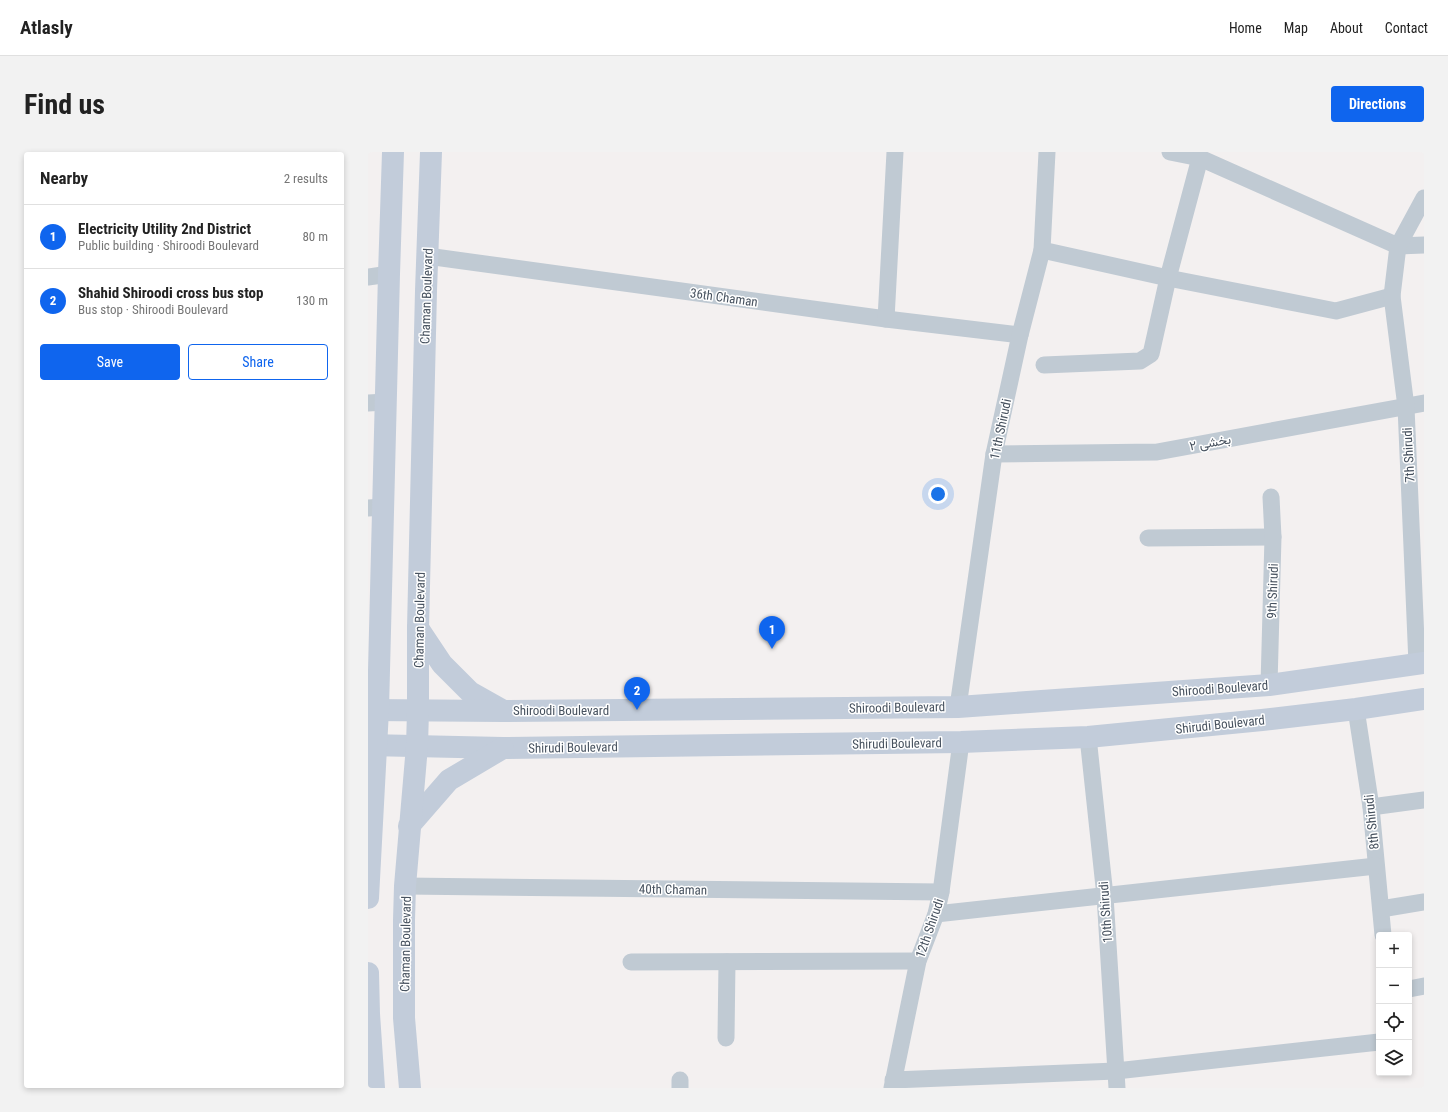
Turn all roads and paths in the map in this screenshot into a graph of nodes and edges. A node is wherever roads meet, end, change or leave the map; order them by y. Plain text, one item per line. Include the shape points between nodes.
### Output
1 (393, 152) edge
2 (431, 152) edge
3 (895, 152) edge
4 (1048, 152) edge
5 (1170, 152) edge
6 (1200, 158) junction
7 (1424, 198) edge
8 (1424, 245) edge
9 (1398, 246) junction
10 (1042, 250) junction
11 (427, 256) junction
12 (378, 276) edge
13 (1168, 278) junction
14 (1392, 296) junction
15 (886, 319) junction
16 (1020, 335) junction
17 (1044, 365) dead end
18 (377, 402) edge
19 (1424, 403) edge
20 (1406, 407) junction
21 (994, 454) junction
22 (1271, 497) dead end
23 (376, 508) edge
24 (1274, 537) junction
25 (1148, 538) dead end
26 (381, 590) junction
27 (368, 614) edge
28 (418, 628) junction
29 (1421, 664) edge
30 (1269, 685) junction
31 (1424, 699) edge
32 (958, 707) junction
33 (1356, 709) junction
34 (373, 710) edge
35 (418, 711) junction
36 (503, 711) junction
37 (1088, 737) junction
38 (961, 742) junction
39 (372, 745) edge
40 (417, 746) junction
41 (503, 748) junction
42 (1424, 800) edge
43 (1370, 808) junction
44 (409, 826) junction
45 (369, 859) edge
46 (1376, 866) junction
47 (405, 886) junction
48 (942, 892) junction
49 (1105, 896) junction
50 (368, 898) edge
51 (1424, 902) edge
52 (1381, 909) junction
53 (936, 914) junction
54 (1383, 932) edge
55 (918, 961) junction
56 (631, 962) dead end
57 (727, 962) junction
58 (368, 973) edge
59 (1424, 986) edge
60 (1412, 988) edge
61 (368, 1014) edge
62 (726, 1038) dead end
63 (1376, 1042) edge
64 (1116, 1071) junction
65 (892, 1084) edge
66 (374, 1088) edge
67 (410, 1088) edge
68 (1117, 1088) edge

1 - 12 main road
2 - 11 main road, Chaman Boulevard
3 - 15 street
4 - 10 street, 11th Shirudi
5 - 6 street
6 - 9 street
6 - 13 street
7 - 9 street
8 - 9 street
9 - 14 street, 7th Shirudi
10 - 13 street
10 - 16 street, 11th Shirudi
11 - 15 street, 36th Chaman
11 - 28 main road, Chaman Boulevard
12 - 18 main road
13 - 14 street via 1336,311
13 - 17 street via 1151,354 1147,358 1140,361
14 - 20 street, 7th Shirudi
15 - 16 street, 36th Chaman
16 - 21 street, 11th Shirudi
18 - 23 main road
19 - 20 street, بخشی ۲
20 - 21 street, بخشی ۲ via 1157,452
20 - 29 street, 7th Shirudi
21 - 32 street, 11th Shirudi
22 - 24 street, 9th Shirudi
23 - 26 main road
24 - 25 street
24 - 30 street, 9th Shirudi
26 - 27 main road
26 - 34 main road
28 - 35 main road, Chaman Boulevard
28 - 36 main road via 442,664 470,692
29 - 30 main road, Shiroodi Boulevard
30 - 32 main road, Shiroodi Boulevard
31 - 33 main road, Shirudi Boulevard
32 - 36 main road, Shiroodi Boulevard
33 - 37 main road, Shirudi Boulevard
33 - 43 street, 8th Shirudi
34 - 35 main road, Shiroodi Boulevard
34 - 39 main road
35 - 36 main road, Shiroodi Boulevard
35 - 40 main road, Chaman Boulevard
37 - 38 main road, Shirudi Boulevard
37 - 49 street, 10th Shirudi
38 - 41 main road, Shirudi Boulevard
38 - 48 street, 12th Shirudi
39 - 40 main road, Shirudi Boulevard
39 - 45 main road
40 - 41 main road, Shirudi Boulevard
40 - 44 main road, Chaman Boulevard
41 - 44 main road via 449,780
42 - 43 street
43 - 46 street, 8th Shirudi
44 - 47 main road, Chaman Boulevard
45 - 50 main road
46 - 49 street
46 - 52 street, 8th Shirudi
47 - 48 street, 40th Chaman
47 - 67 main road, Chaman Boulevard via 404,1018
48 - 53 street, 12th Shirudi
49 - 53 street
49 - 64 street, 10th Shirudi
51 - 52 street
52 - 54 street, 8th Shirudi
53 - 55 street, 12th Shirudi
55 - 57 street
55 - 65 street, 12th Shirudi
56 - 57 street
57 - 62 street
58 - 61 main road
59 - 60 street
61 - 66 main road
63 - 64 street
64 - 65 street
64 - 68 street, 10th Shirudi

